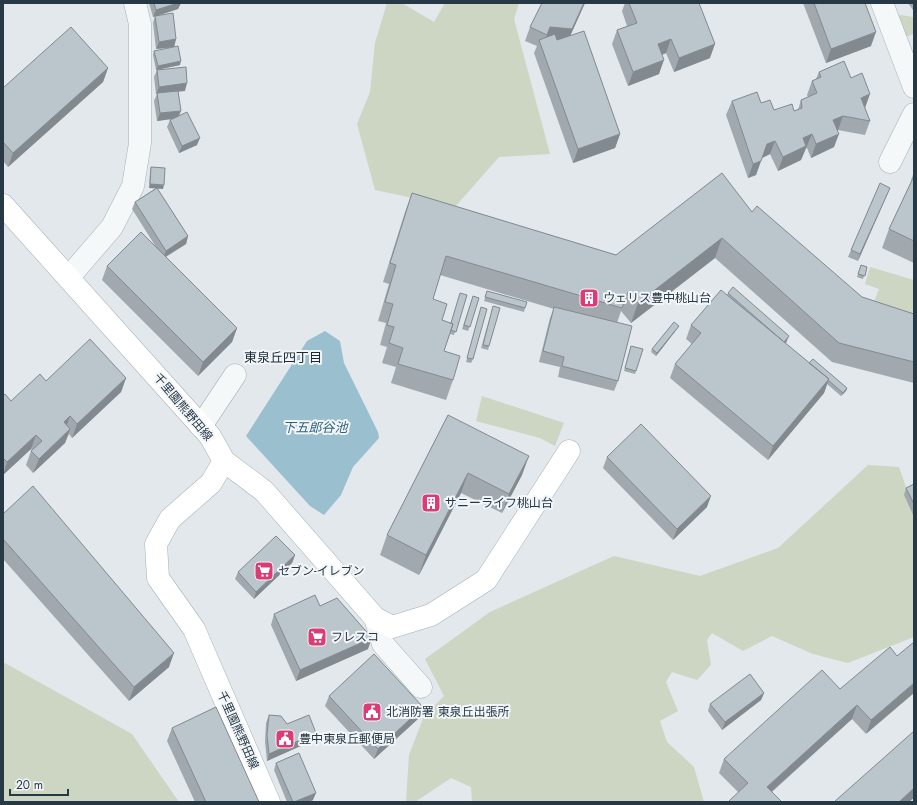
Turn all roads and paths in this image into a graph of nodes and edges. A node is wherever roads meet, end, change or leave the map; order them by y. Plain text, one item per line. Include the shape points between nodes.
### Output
1 (135, 3) edge
2 (882, 3) edge
3 (914, 87) edge
4 (914, 114) edge
5 (890, 162) dead end
6 (3, 205) edge
7 (69, 277) junction
8 (235, 375) dead end
9 (201, 426) junction
10 (569, 452) dead end
11 (224, 461) junction
12 (375, 618) junction
13 (421, 687) dead end
14 (269, 802) edge

1 - 7 street via 140,24 140,143 133,186 112,227
2 - 3 street
4 - 5 street
6 - 7 street, 千里園熊野田線
7 - 9 street, 千里園熊野田線
8 - 9 street
9 - 11 street, 千里園熊野田線 via 210,436
10 - 12 street via 486,580 431,615 392,627
11 - 12 street via 264,491
11 - 14 street, 千里園熊野田線 via 210,483 170,519 156,544 158,578 194,629
12 - 13 street via 383,644

